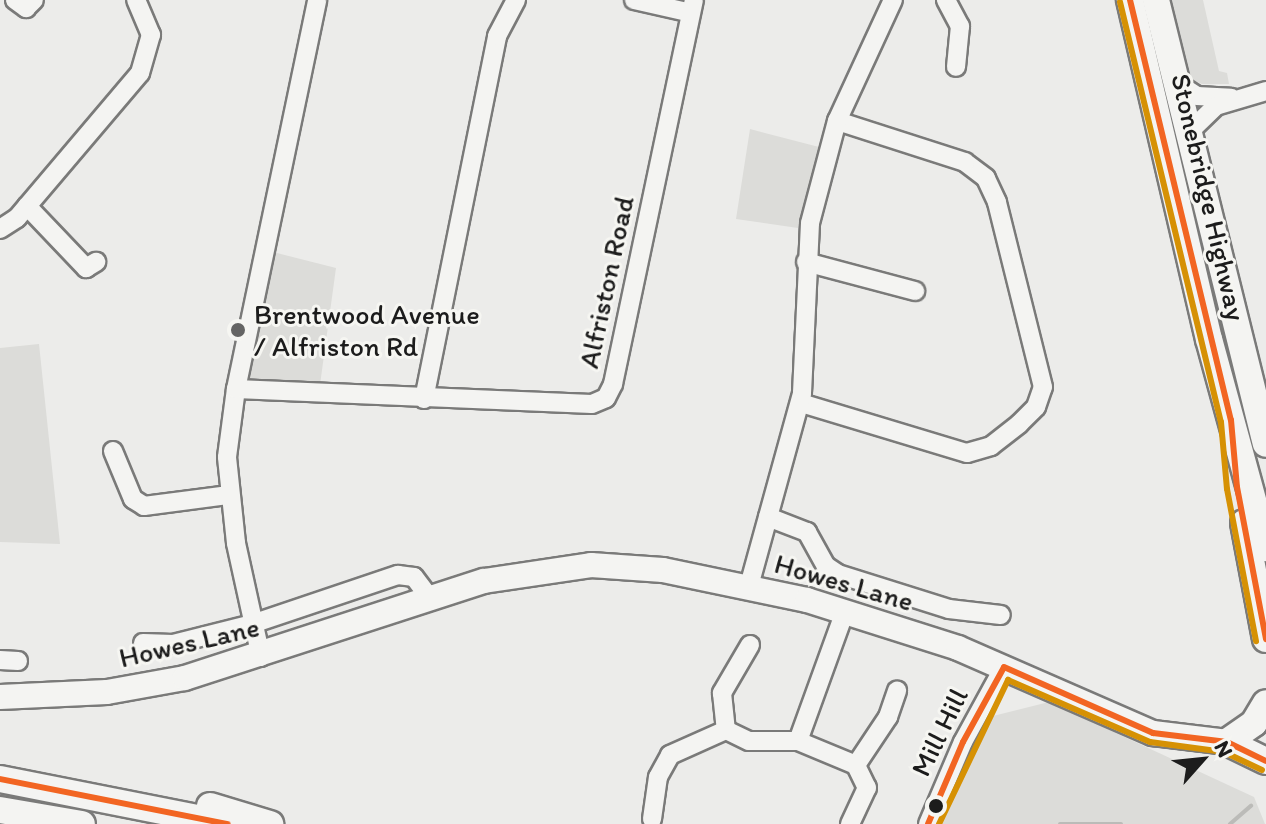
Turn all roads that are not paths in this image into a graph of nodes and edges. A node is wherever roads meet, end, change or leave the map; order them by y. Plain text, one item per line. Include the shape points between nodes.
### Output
1 (15, 0) edge
2 (34, 0) edge
3 (136, 0) edge
4 (317, 0) edge
5 (516, 0) edge
6 (634, 0) edge
7 (893, 0) edge
8 (946, 0) edge
9 (1130, 0) edge
10 (1156, 0) edge
11 (692, 6) edge
12 (956, 67) dead end
13 (1174, 81) junction
14 (1266, 91) edge
15 (1234, 98) junction
16 (837, 121) junction
17 (1186, 135) junction
18 (27, 206) junction
19 (0, 229) edge
20 (96, 262) dead end
21 (806, 262) junction
22 (915, 291) dead end
23 (236, 389) junction
24 (424, 399) junction
25 (801, 403) junction
26 (1231, 420) junction
27 (1266, 442) edge
28 (113, 451) dead end
29 (229, 495) junction
30 (768, 517) junction
31 (1266, 548) edge
32 (749, 586) junction
33 (430, 598) junction
34 (845, 611) junction
35 (1001, 615) dead end
36 (252, 624) junction
37 (1266, 639) edge
38 (143, 643) dead end
39 (750, 645) dead end
40 (261, 657) junction
41 (1004, 667) junction
42 (897, 691) dead end
43 (0, 697) edge
44 (1266, 703) edge
45 (726, 730) junction
46 (798, 741) junction
47 (1227, 742) junction
48 (1266, 761) edge
49 (856, 765) junction
50 (0, 779) edge
51 (56, 788) junction
52 (0, 810) edge
53 (652, 819) dead end
54 (82, 824) edge
55 (228, 824) edge
56 (270, 824) edge
57 (850, 824) edge
58 (928, 824) edge

1 - 2 street via 26,8
3 - 18 street via 148,20 146,63
4 - 23 street
5 - 24 street via 497,36
6 - 11 street
7 - 16 street
8 - 12 street via 960,26
9 - 26 highway, Stonebridge Highway
10 - 13 highway, Stonebridge Highway
11 - 24 street, Alfriston Road via 610,392 592,404
13 - 15 street via 1197,96
13 - 17 highway, Stonebridge Highway
14 - 15 street
15 - 17 street via 1200,116
16 - 21 street via 810,223
16 - 25 street via 965,162 986,178 997,202 1043,387 1029,416 1000,441 967,453
17 - 27 highway, Stonebridge Highway
18 - 19 street
18 - 20 street via 86,268
21 - 22 street
21 - 25 street
23 - 24 street, Alfriston Road
23 - 29 street via 227,457
25 - 30 street
26 - 31 highway, Stonebridge Highway
26 - 37 highway via 1237,487
28 - 29 street via 133,499 144,506
29 - 36 street
30 - 32 street
30 - 35 street via 807,532 826,566 838,574 949,609
32 - 33 main road, Howes Lane via 663,570 591,565 509,576
32 - 34 main road, Howes Lane
33 - 36 street, Howes Lane via 414,577 398,575
33 - 40 main road, Howes Lane
34 - 41 main road, Howes Lane
34 - 46 street
36 - 38 street, Howes Lane via 173,644
36 - 40 street
39 - 45 street via 722,693
40 - 43 main road, Howes Lane via 107,692
41 - 47 main road, Howes Lane via 1153,733 1188,742
41 - 58 street, Mill Hill via 963,742
42 - 49 street via 888,717
44 - 47 highway via 1254,723
45 - 46 street via 749,741
45 - 53 street via 670,755 658,777
46 - 49 street
47 - 48 highway
49 - 57 street via 867,788
50 - 51 highway
51 - 55 highway
51 - 56 highway via 106,787 196,802
52 - 54 highway

